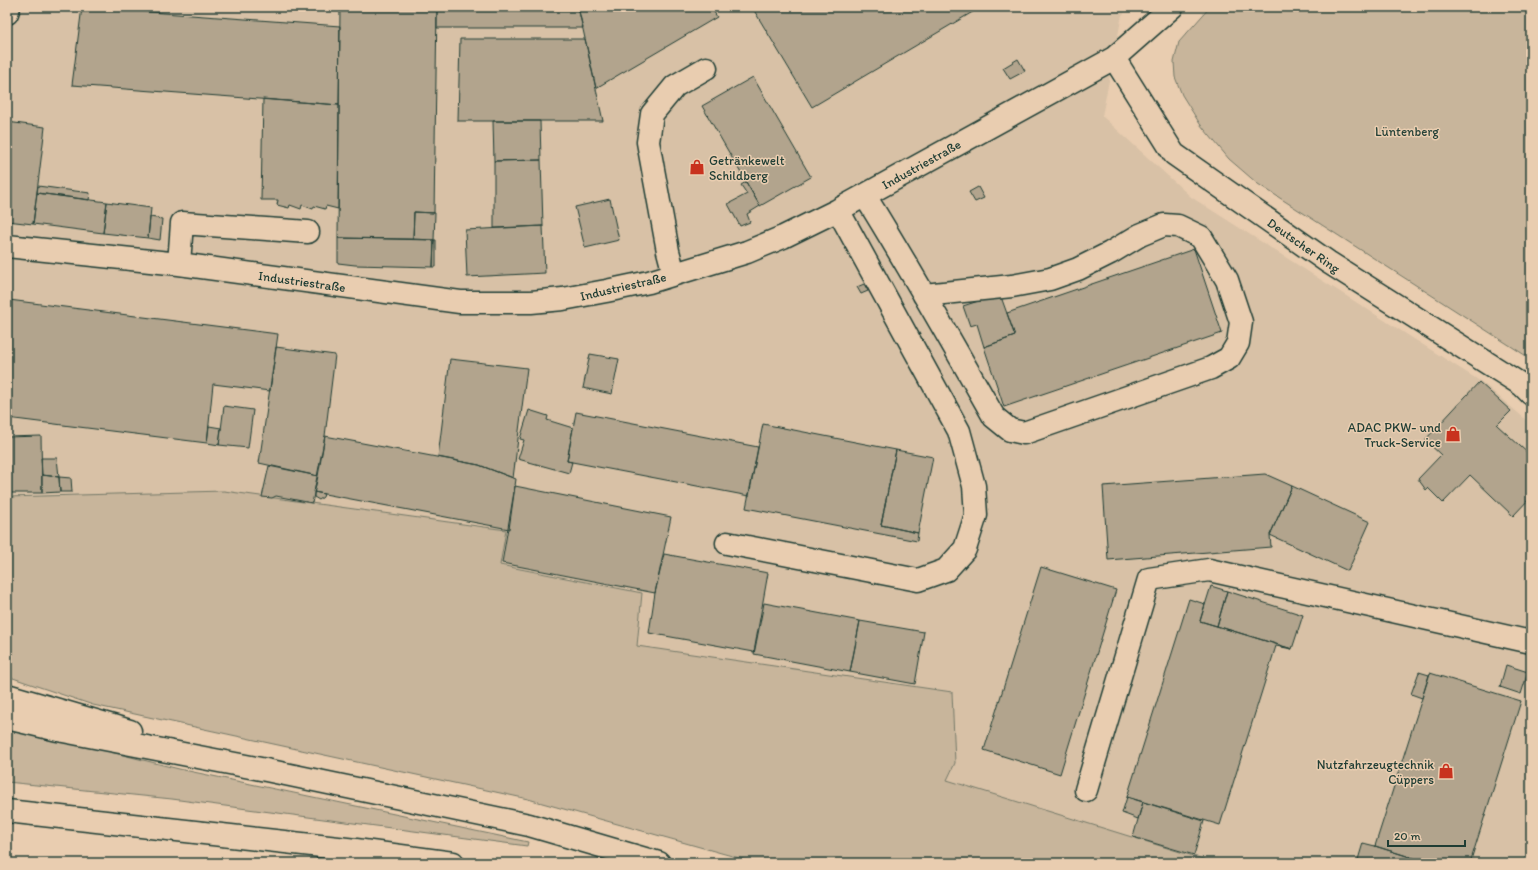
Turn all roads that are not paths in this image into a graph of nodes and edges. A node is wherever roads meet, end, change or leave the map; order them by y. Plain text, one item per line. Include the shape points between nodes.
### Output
1 (9, 7) edge
2 (1172, 7) edge
3 (7, 13) edge
4 (1114, 58) junction
5 (706, 68) dead end
6 (865, 196) junction
7 (838, 210) junction
8 (308, 232) dead end
9 (7, 246) edge
10 (179, 264) junction
11 (674, 274) junction
12 (924, 295) junction
13 (1531, 394) edge
14 (727, 543) dead end
15 (1531, 642) edge
16 (7, 695) edge
17 (7, 718) edge
18 (266, 770) junction
19 (1086, 790) dead end
20 (7, 811) edge
21 (453, 863) edge
22 (659, 863) edge

1 - 3 main road
2 - 4 main road, Industriestraße
4 - 6 main road, Industriestraße
4 - 13 main road, Deutscher Ring via 1174,154 1328,262 1522,385
5 - 11 main road via 675,86 652,114 648,142
6 - 7 main road, Industriestraße
6 - 12 main road
7 - 11 main road, Industriestraße via 747,252
7 - 14 main road via 959,431 974,486 976,515 965,549 946,570 918,580
8 - 10 main road via 182,223
9 - 10 main road, Industriestraße
10 - 11 main road, Industriestraße via 460,302 531,302 563,299 606,292
12 - 12 main road via 994,417 1010,430 1024,433 1211,368 1229,358 1238,343 1241,322 1227,280 1201,237 1178,226 1158,227 1078,269 1050,278 1012,286
15 - 19 main road via 1209,570 1150,580
16 - 18 main road
17 - 18 main road
18 - 22 main road via 529,825
20 - 21 main road

